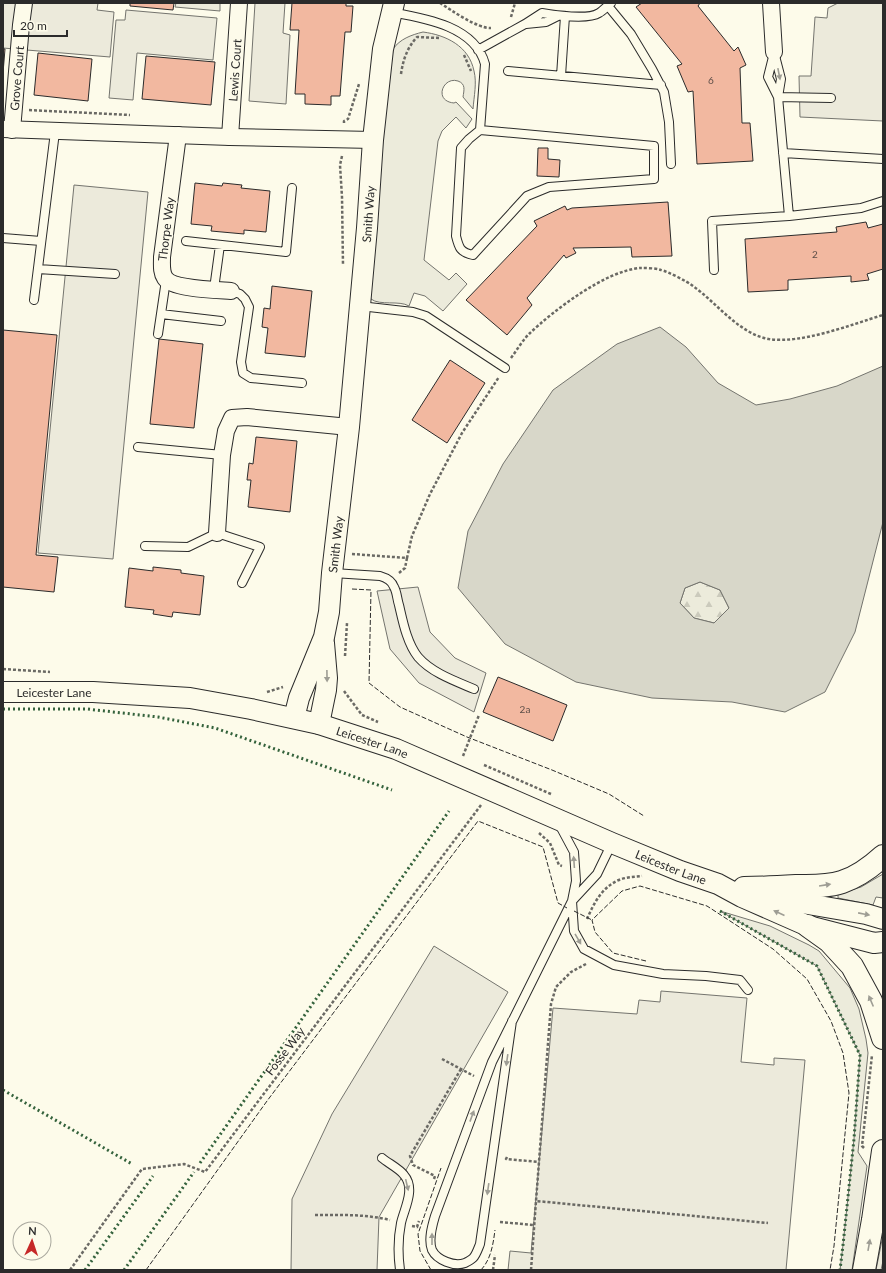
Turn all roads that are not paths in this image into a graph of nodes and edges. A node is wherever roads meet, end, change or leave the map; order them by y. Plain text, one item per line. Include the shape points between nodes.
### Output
1 (24, 3) edge
2 (239, 3) edge
3 (771, 3) edge
4 (609, 4) edge
5 (392, 8) edge
6 (561, 16) junction
7 (478, 50) junction
8 (774, 52) junction
9 (508, 71) dead end
10 (561, 76) junction
11 (661, 85) junction
12 (778, 97) junction
13 (831, 98) dead end
14 (8, 130) edge
15 (480, 130) junction
16 (55, 132) junction
17 (178, 135) junction
18 (230, 137) junction
19 (373, 140) junction
20 (783, 153) junction
21 (883, 159) edge
22 (671, 164) dead end
23 (292, 188) dead end
24 (883, 201) edge
25 (789, 216) junction
26 (3, 238) edge
27 (42, 241) junction
28 (186, 241) dead end
29 (220, 245) junction
30 (38, 269) junction
31 (714, 270) dead end
32 (116, 274) dead end
33 (166, 280) junction
34 (214, 289) junction
35 (231, 291) joint
36 (34, 300) dead end
37 (359, 306) junction
38 (161, 314) junction
39 (222, 321) dead end
40 (158, 334) dead end
41 (504, 368) road end
42 (302, 384) dead end
43 (349, 427) junction
44 (138, 447) dead end
45 (222, 454) junction
46 (217, 533) junction
47 (146, 546) dead end
48 (332, 573) junction
49 (242, 582) dead end
50 (324, 637) junction
51 (474, 689) dead end
52 (3, 692) edge
53 (294, 718) junction
54 (319, 724) junction
55 (557, 820) junction
56 (612, 843) junction
57 (883, 856) edge
58 (718, 884) junction
59 (744, 888) junction
60 (572, 901) junction
61 (883, 919) edge
62 (808, 926) junction
63 (883, 942) edge
64 (748, 990) dead end
65 (512, 1021) junction
66 (883, 1038) edge
67 (883, 1151) edge
68 (382, 1158) dead end
69 (400, 1270) edge
70 (864, 1270) edge

1 - 14 street, Grove Court via 14,109
2 - 18 street, Lewis Court
3 - 8 street
4 - 6 lane via 598,14
4 - 11 lane via 631,34
5 - 7 lane via 442,23 461,34
5 - 19 street, Smith Way via 382,48
6 - 7 lane via 546,22 525,24
6 - 10 lane
7 - 15 lane via 485,64
8 -> 12 lane via 781,79
8 - 12 lane via 768,77
9 - 10 lane
10 - 11 lane
11 - 22 lane via 669,122
12 - 13 lane
12 - 20 lane
14 - 16 street
15 - 15 lane via 654,146 654,179 549,187 536,192 527,196 473,256 464,253 456,236 462,148
16 - 17 street
16 - 27 lane
17 - 18 street
17 - 33 street, Thorpe Way via 162,257 162,271
18 - 19 street
19 - 37 street, Smith Way
20 - 21 lane
20 - 25 lane
23 - 29 lane via 286,252
24 - 25 lane via 861,208
25 - 31 lane via 712,221
26 - 27 lane
27 - 30 lane
28 - 29 lane
29 - 34 lane
30 - 32 lane
30 - 36 lane
33 - 34 street, Thorpe Way via 180,286
33 - 38 lane
34 - 35 street, Thorpe Way
35 - 42 lane via 240,294 249,307 241,362 243,373 251,378
37 - 41 lane via 414,312 426,316
37 - 43 street, Smith Way
38 - 39 lane
38 - 40 lane
43 - 45 street via 247,417 232,418 226,431
43 - 48 street, Smith Way
44 - 45 lane
45 - 46 street
46 - 47 lane via 188,547
46 - 49 lane via 260,547
48 - 50 street, Smith Way
48 - 51 lane via 388,578 394,586 411,646 418,656 441,674
50 - 53 street
50 -> 54 street via 327,678
52 - 53 street, Leicester Lane via 93,692 190,698
53 - 54 street, Leicester Lane
54 - 55 street, Leicester Lane via 396,749
55 - 56 street, Leicester Lane
60 -> 55 lane via 576,881 574,852
56 - 58 street, Leicester Lane
56 - 60 lane via 597,874
59 -> 57 main road via 818,886 842,882 872,866
58 - 59 street, Leicester Lane
62 -> 58 street, Leicester Lane
59 -> 61 street, Leicester Lane via 796,902
60 -> 64 lane via 574,931 584,949 614,965 663,974 740,980
60 - 65 lane
62 - 63 street, Leicester Lane
66 -> 62 main road via 871,1001 852,966 829,941
65 -> 65 lane via 480,1244 474,1257 465,1263 456,1264 437,1257 432,1249 434,1222 492,1062
70 -> 67 main road
68 -> 69 lane via 405,1175 409,1187 401,1223 398,1257

